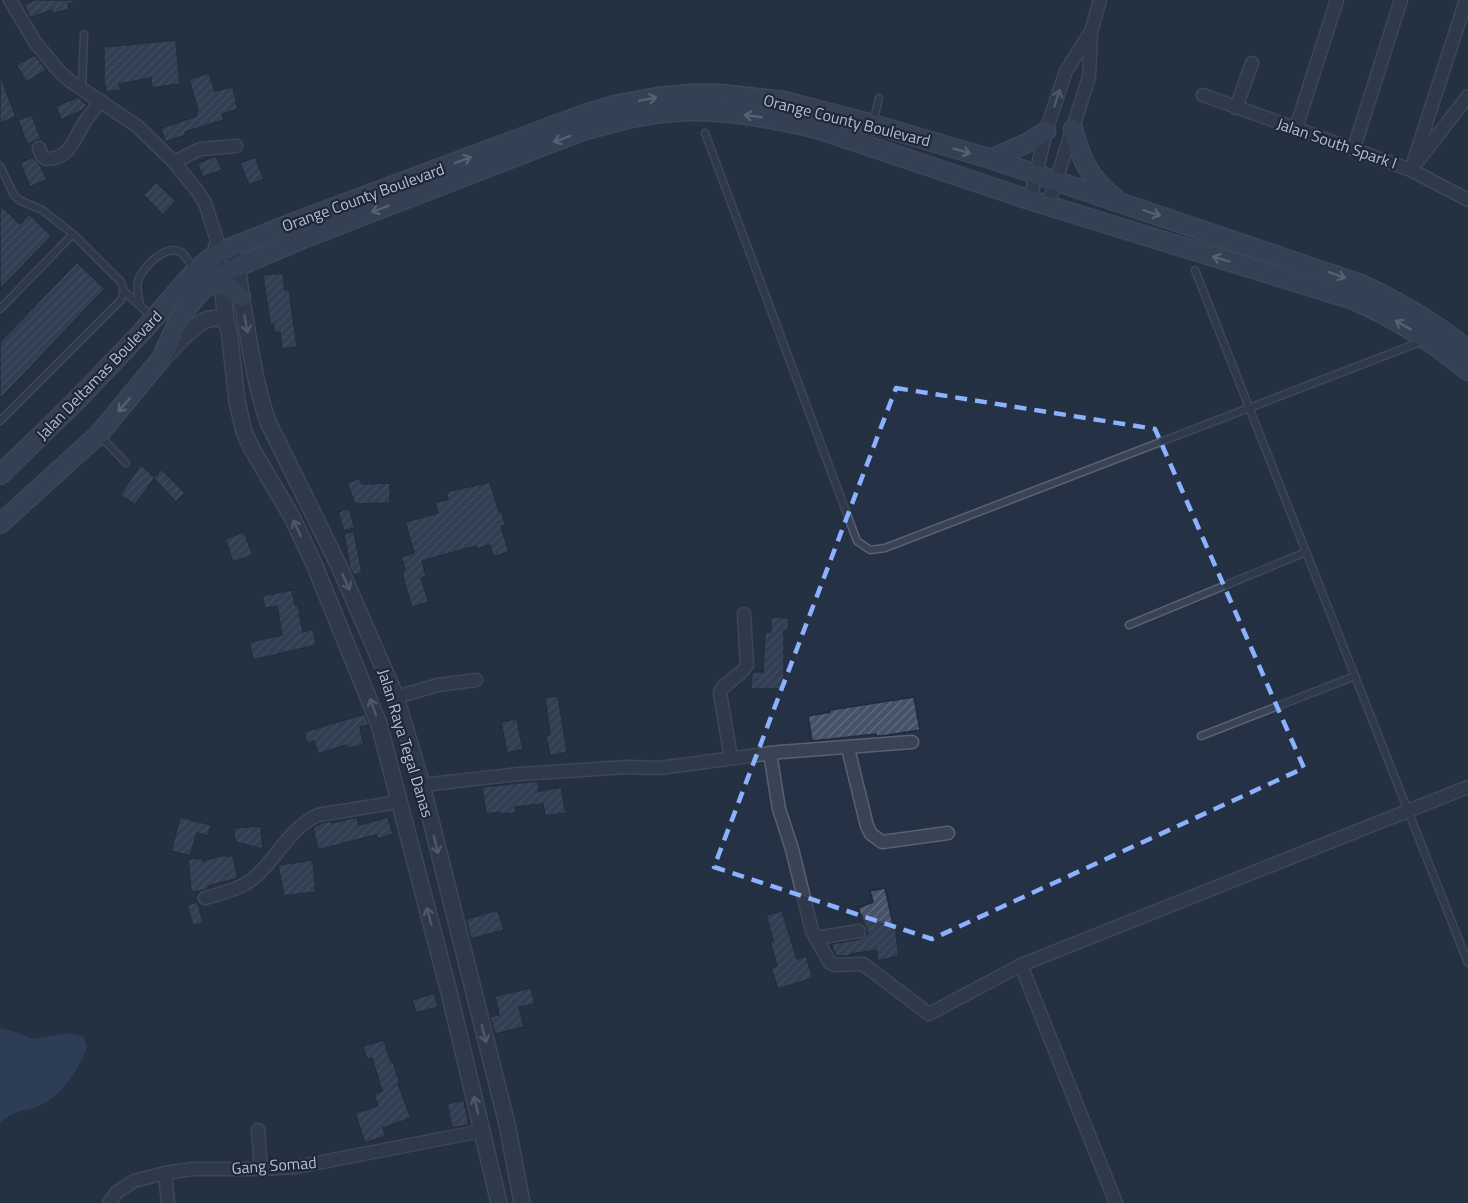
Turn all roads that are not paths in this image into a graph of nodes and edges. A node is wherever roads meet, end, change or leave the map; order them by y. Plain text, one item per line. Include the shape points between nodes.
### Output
1 (10, 0) edge
2 (1100, 0) edge
3 (1337, 0) edge
4 (1401, 0) edge
5 (1466, 0) edge
6 (1091, 32) junction
7 (84, 34) dead end
8 (1252, 63) dead end
9 (82, 87) junction
10 (1203, 95) dead end
11 (1468, 96) edge
12 (879, 98) dead end
13 (100, 101) junction
14 (1236, 108) junction
15 (872, 124) junction
16 (1296, 128) junction
17 (1073, 129) junction
18 (1046, 131) junction
19 (705, 133) dead end
20 (868, 144) junction
21 (236, 146) dead end
22 (39, 148) dead end
23 (1354, 148) junction
24 (990, 159) junction
25 (174, 162) junction
26 (0, 166) edge
27 (1411, 170) junction
28 (1037, 175) junction
29 (1057, 180) junction
30 (1030, 200) junction
31 (1468, 200) edge
32 (1123, 204) junction
33 (1048, 206) junction
34 (73, 234) junction
35 (220, 248) junction
36 (238, 266) junction
37 (1195, 270) dead end
38 (212, 278) junction
39 (179, 289) joint
40 (124, 291) junction
41 (241, 297) junction
42 (140, 305) junction
43 (0, 309) edge
44 (226, 321) junction
45 (148, 325) junction
46 (1427, 339) junction
47 (1468, 350) edge
48 (161, 359) junction
49 (1468, 371) edge
50 (1249, 408) junction
51 (0, 420) edge
52 (99, 434) junction
53 (126, 463) dead end
54 (1, 472) edge
55 (0, 524) edge
56 (1306, 552) junction
57 (744, 614) dead end
58 (1129, 625) dead end
59 (1355, 676) junction
60 (476, 680) dead end
61 (396, 697) junction
62 (1201, 736) dead end
63 (408, 737) junction
64 (912, 742) dead end
65 (384, 743) junction
66 (848, 748) junction
67 (770, 753) junction
68 (731, 758) junction
69 (422, 785) junction
70 (1468, 787) edge
71 (399, 802) junction
72 (1408, 810) junction
73 (948, 832) dead end
74 (205, 898) dead end
75 (859, 931) dead end
76 (816, 938) junction
77 (1468, 963) edge
78 (1021, 965) junction
79 (472, 991) junction
80 (450, 996) junction
81 (258, 1130) dead end
82 (482, 1131) junction
83 (261, 1169) junction
84 (165, 1173) junction
85 (109, 1203) edge
86 (168, 1203) edge
87 (499, 1203) edge
88 (522, 1203) edge
89 (1116, 1203) edge

1 - 9 street via 45,56 70,81
2 - 6 street
3 - 16 street
4 - 23 street
5 - 27 street
6 - 17 street via 1089,77
18 -> 6 street via 1066,71
7 - 9 lane
8 - 14 street
9 - 13 street
10 - 14 street, Jalan South Spark I
11 - 27 street
12 - 15 lane
13 - 22 street via 66,152 46,159
13 - 25 street via 137,126
14 - 16 street, Jalan South Spark I
15 - 20 lane
15 -> 24 main road, Orange County Boulevard
35 -> 15 main road, Orange County Boulevard via 582,115 637,100 690,94 757,98
16 - 23 street, Jalan South Spark I
17 - 29 street
17 - 32 main road via 1089,172
18 - 24 main road
18 - 28 street
19 - 50 lane via 857,541 870,550 885,548
20 - 30 main road, Orange County Boulevard
20 -> 36 main road, Orange County Boulevard via 784,121 721,112 673,111 629,118 571,135
21 - 25 street via 200,149
23 - 27 street, Jalan South Spark I
24 - 28 main road, Orange County Boulevard
25 - 35 street via 205,203
26 - 34 lane via 19,200 42,210
27 - 31 street, Jalan South Spark I
28 - 29 main road, Orange County Boulevard
28 - 30 street
29 - 32 main road, Orange County Boulevard
29 - 33 street
30 - 33 main road, Orange County Boulevard
32 -> 47 main road, Orange County Boulevard via 1360,284 1446,332
46 -> 33 main road, Orange County Boulevard via 1351,299
34 - 40 lane via 121,282
34 - 43 lane
35 - 36 street, Jalan Raya Tegal Danas
35 - 38 main road, Jalan Deltamas Boulevard
36 - 38 main road, Orange County Boulevard
36 - 41 street, Jalan Raya Tegal Danas
37 - 50 lane
38 - 39 main road, Orange County Boulevard
38 - 41 main road
38 - 42 lane, Jalan Deltamas Boulevard via 182,253 160,253 138,282
38 - 44 street, Jalan Raya Tegal Danas
38 - 48 main road, Jalan Deltamas Boulevard via 178,322
39 - 45 main road, Jalan Deltamas Boulevard
40 - 42 lane
40 - 51 lane via 121,300
41 -> 61 street, Jalan Raya Tegal Danas via 268,422 339,566
42 - 45 lane
44 - 48 street via 219,317 205,320
65 -> 44 street, Jalan Raya Tegal Danas via 372,703 314,564 244,432
45 - 48 main road via 163,344
45 - 54 main road, Jalan Deltamas Boulevard
46 - 49 main road, Orange County Boulevard
46 - 50 lane
48 -> 52 main road, Jalan Deltamas Boulevard
50 - 56 lane
52 - 53 lane
52 - 55 main road, Jalan Deltamas Boulevard
56 - 58 lane
56 - 59 lane
57 - 68 street via 747,665 720,693
59 - 62 lane
59 - 72 lane
60 - 61 street via 438,685
61 - 63 street, Jalan Raya Tegal Danas
63 - 65 street
63 - 69 street, Jalan Raya Tegal Danas
64 - 66 street
65 - 71 street, Jalan Raya Tegal Danas
66 - 67 street
66 - 73 street via 867,826 875,838 882,842
67 - 68 street
67 - 76 street via 779,809
68 - 69 street via 659,768 519,774
69 -> 79 street, Jalan Raya Tegal Danas
70 - 72 street
71 - 74 street via 308,819 250,881
80 -> 71 street, Jalan Raya Tegal Danas
72 - 77 lane
72 - 78 street
75 - 76 street
76 - 78 street via 830,963 863,964 929,1014
78 - 89 street
79 - 80 street
79 -> 88 street, Jalan Raya Tegal Danas via 507,1124
82 -> 80 street, Jalan Raya Tegal Danas
81 - 83 street
82 - 83 street, Gang Somad via 296,1167
82 - 87 street, Jalan Raya Tegal Danas
83 - 84 street, Gang Somad
84 - 85 street, Gang Somad via 128,1184
84 - 86 street

